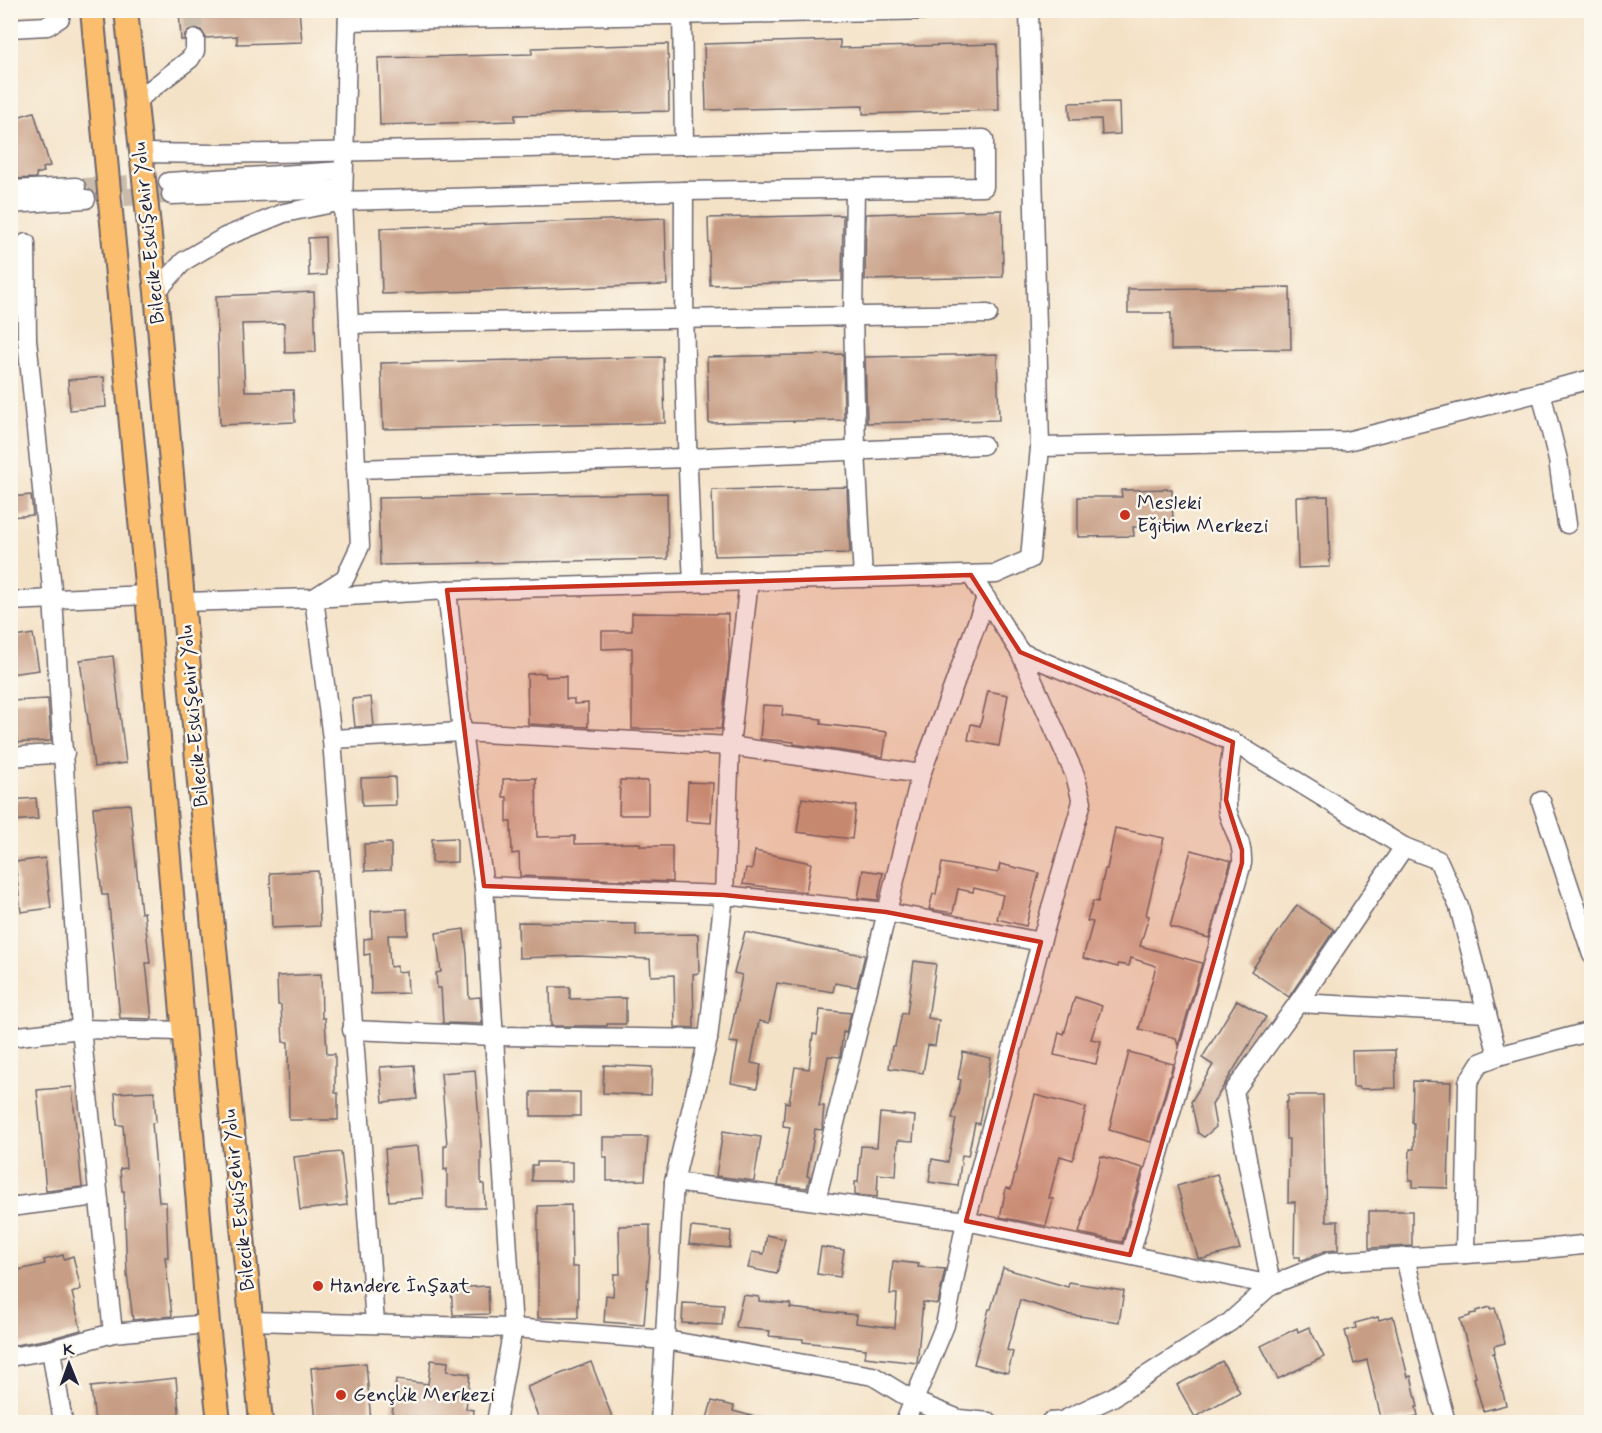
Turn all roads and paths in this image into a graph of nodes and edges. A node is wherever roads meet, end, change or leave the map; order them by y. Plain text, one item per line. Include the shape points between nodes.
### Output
1 (62, 10) edge
2 (92, 10) edge
3 (126, 10) edge
4 (937, 10) edge
5 (1029, 10) edge
6 (682, 13) edge
7 (348, 16) edge
8 (10, 27) edge
9 (195, 39) tunnel mouth
10 (136, 101) junction
11 (684, 145) junction
12 (344, 151) junction
13 (142, 153) junction
14 (343, 187) junction
15 (170, 188) tunnel mouth
16 (855, 189) junction
17 (10, 190) edge
18 (684, 191) junction
19 (10, 204) edge
20 (26, 243) dead end
21 (156, 292) junction
22 (988, 314) dead end
23 (853, 315) junction
24 (683, 319) junction
25 (349, 324) junction
26 (19, 340) edge
27 (1592, 379) edge
28 (1541, 392) junction
29 (983, 445) dead end
30 (1040, 447) junction
31 (856, 450) junction
32 (686, 458) junction
33 (356, 469) junction
34 (1567, 524) dead end
35 (971, 575) junction
36 (863, 578) junction
37 (749, 580) junction
38 (693, 582) junction
39 (447, 590) junction
40 (147, 594) junction
41 (314, 598) junction
42 (986, 598) junction
43 (53, 599) junction
44 (10, 601) edge
45 (184, 602) junction
46 (1020, 652) junction
47 (462, 732) junction
48 (332, 739) junction
49 (1233, 742) junction
50 (730, 746) junction
51 (65, 753) junction
52 (10, 757) edge
53 (921, 774) junction
54 (1541, 801) dead end
55 (1404, 847) junction
56 (484, 886) junction
57 (724, 896) junction
58 (886, 912) junction
59 (1041, 942) junction
60 (1592, 955) edge
61 (1298, 1003) junction
62 (1487, 1013) junction
63 (81, 1029) junction
64 (352, 1030) junction
65 (184, 1031) junction
66 (1592, 1031) edge
67 (495, 1036) junction
68 (10, 1037) edge
69 (708, 1038) junction
70 (1498, 1056) junction
71 (674, 1182) junction
72 (97, 1196) junction
73 (816, 1200) junction
74 (10, 1207) edge
75 (966, 1221) junction
76 (1592, 1244) edge
77 (1465, 1254) junction
78 (1130, 1255) junction
79 (1405, 1257) junction
80 (1271, 1285) junction
81 (251, 1322) junction
82 (375, 1323) junction
83 (208, 1324) junction
84 (513, 1328) junction
85 (113, 1333) junction
86 (666, 1340) junction
87 (51, 1350) junction
88 (10, 1358) edge
89 (914, 1401) junction
90 (63, 1422) edge
91 (219, 1422) edge
92 (261, 1422) edge
93 (496, 1422) edge
94 (660, 1422) edge
95 (905, 1422) edge
96 (990, 1422) edge
97 (1059, 1422) edge
98 (1446, 1422) edge

1 - 8 street via 60,18 47,26
2 - 40 main road, Bilecik-Eskişehir Yolu
3 - 10 main road, Bilecik-Eskişehir Yolu
4 - 6 street
5 - 30 street
6 - 7 street
6 - 11 street
7 - 12 street
9 - 10 street via 190,59
10 - 13 main road, Bilecik-Eskişehir Yolu
11 - 12 street
11 - 16 street via 984,139 984,187
12 - 13 street
12 - 14 street
13 - 21 main road, Bilecik-Eskişehir Yolu
14 - 15 street
14 - 18 street
14 - 21 street via 225,237 184,261
14 - 25 street
16 - 18 street
16 - 23 street
17 - 19 street via 85,193
18 - 24 street
20 - 26 street
21 - 45 main road, Bilecik-Eskişehir Yolu
22 - 23 street
23 - 24 street
23 - 31 street
24 - 25 street
24 - 32 street
25 - 33 street
26 - 43 street
27 - 28 street
28 - 30 street via 1347,441
28 - 34 street via 1558,460
29 - 31 street
30 - 35 street via 1030,559 996,574
31 - 32 street
31 - 36 street
32 - 33 street
32 - 38 street
33 - 41 street via 360,546 345,578
35 - 36 street
35 - 42 street
36 - 37 street
37 - 38 street
37 - 50 street
38 - 39 street
39 - 41 street
39 - 47 street
40 - 43 street
40 - 65 main road, Bilecik-Eskişehir Yolu
41 - 45 street
41 - 48 street
42 - 46 street
42 - 53 street
43 - 44 street
43 - 51 street
45 - 81 main road, Bilecik-Eskişehir Yolu
46 - 49 street
46 - 59 street via 1075,775 1082,802
47 - 48 street
47 - 50 street
47 - 56 street
48 - 64 street
49 - 55 street
49 - 78 street via 1226,800 1238,834 1242,863
50 - 53 street
50 - 57 street
51 - 52 street
51 - 63 street
53 - 58 street
54 - 60 street
55 - 61 street
55 - 62 street via 1438,860 1459,907
56 - 57 street
56 - 67 street
57 - 58 street
57 - 69 street
58 - 59 street
58 - 73 street
59 - 75 street
61 - 62 street
61 - 80 street via 1234,1091
62 - 70 street
63 - 65 street
63 - 68 street
63 - 72 street
64 - 67 street
64 - 82 street
65 - 83 main road, Bilecik-Eskişehir Yolu
66 - 70 street
67 - 69 street
67 - 84 street
69 - 71 street
70 - 77 street via 1480,1063 1468,1082
71 - 73 street
71 - 86 street
72 - 74 street
72 - 85 street
73 - 75 street
75 - 78 street
75 - 89 street via 945,1325
76 - 77 street
77 - 79 street
78 - 80 street
79 - 80 street via 1329,1263
79 - 98 street
80 - 97 street via 1230,1322 1113,1397
81 - 82 street
81 - 92 main road, Bilecik-Eskişehir Yolu
82 - 84 street
83 - 85 street
83 - 91 main road, Bilecik-Eskişehir Yolu
84 - 86 street
84 - 93 street
85 - 87 street
86 - 89 street via 873,1376
86 - 94 street
87 - 88 street
87 - 90 street
89 - 95 street
89 - 96 street via 959,1419

